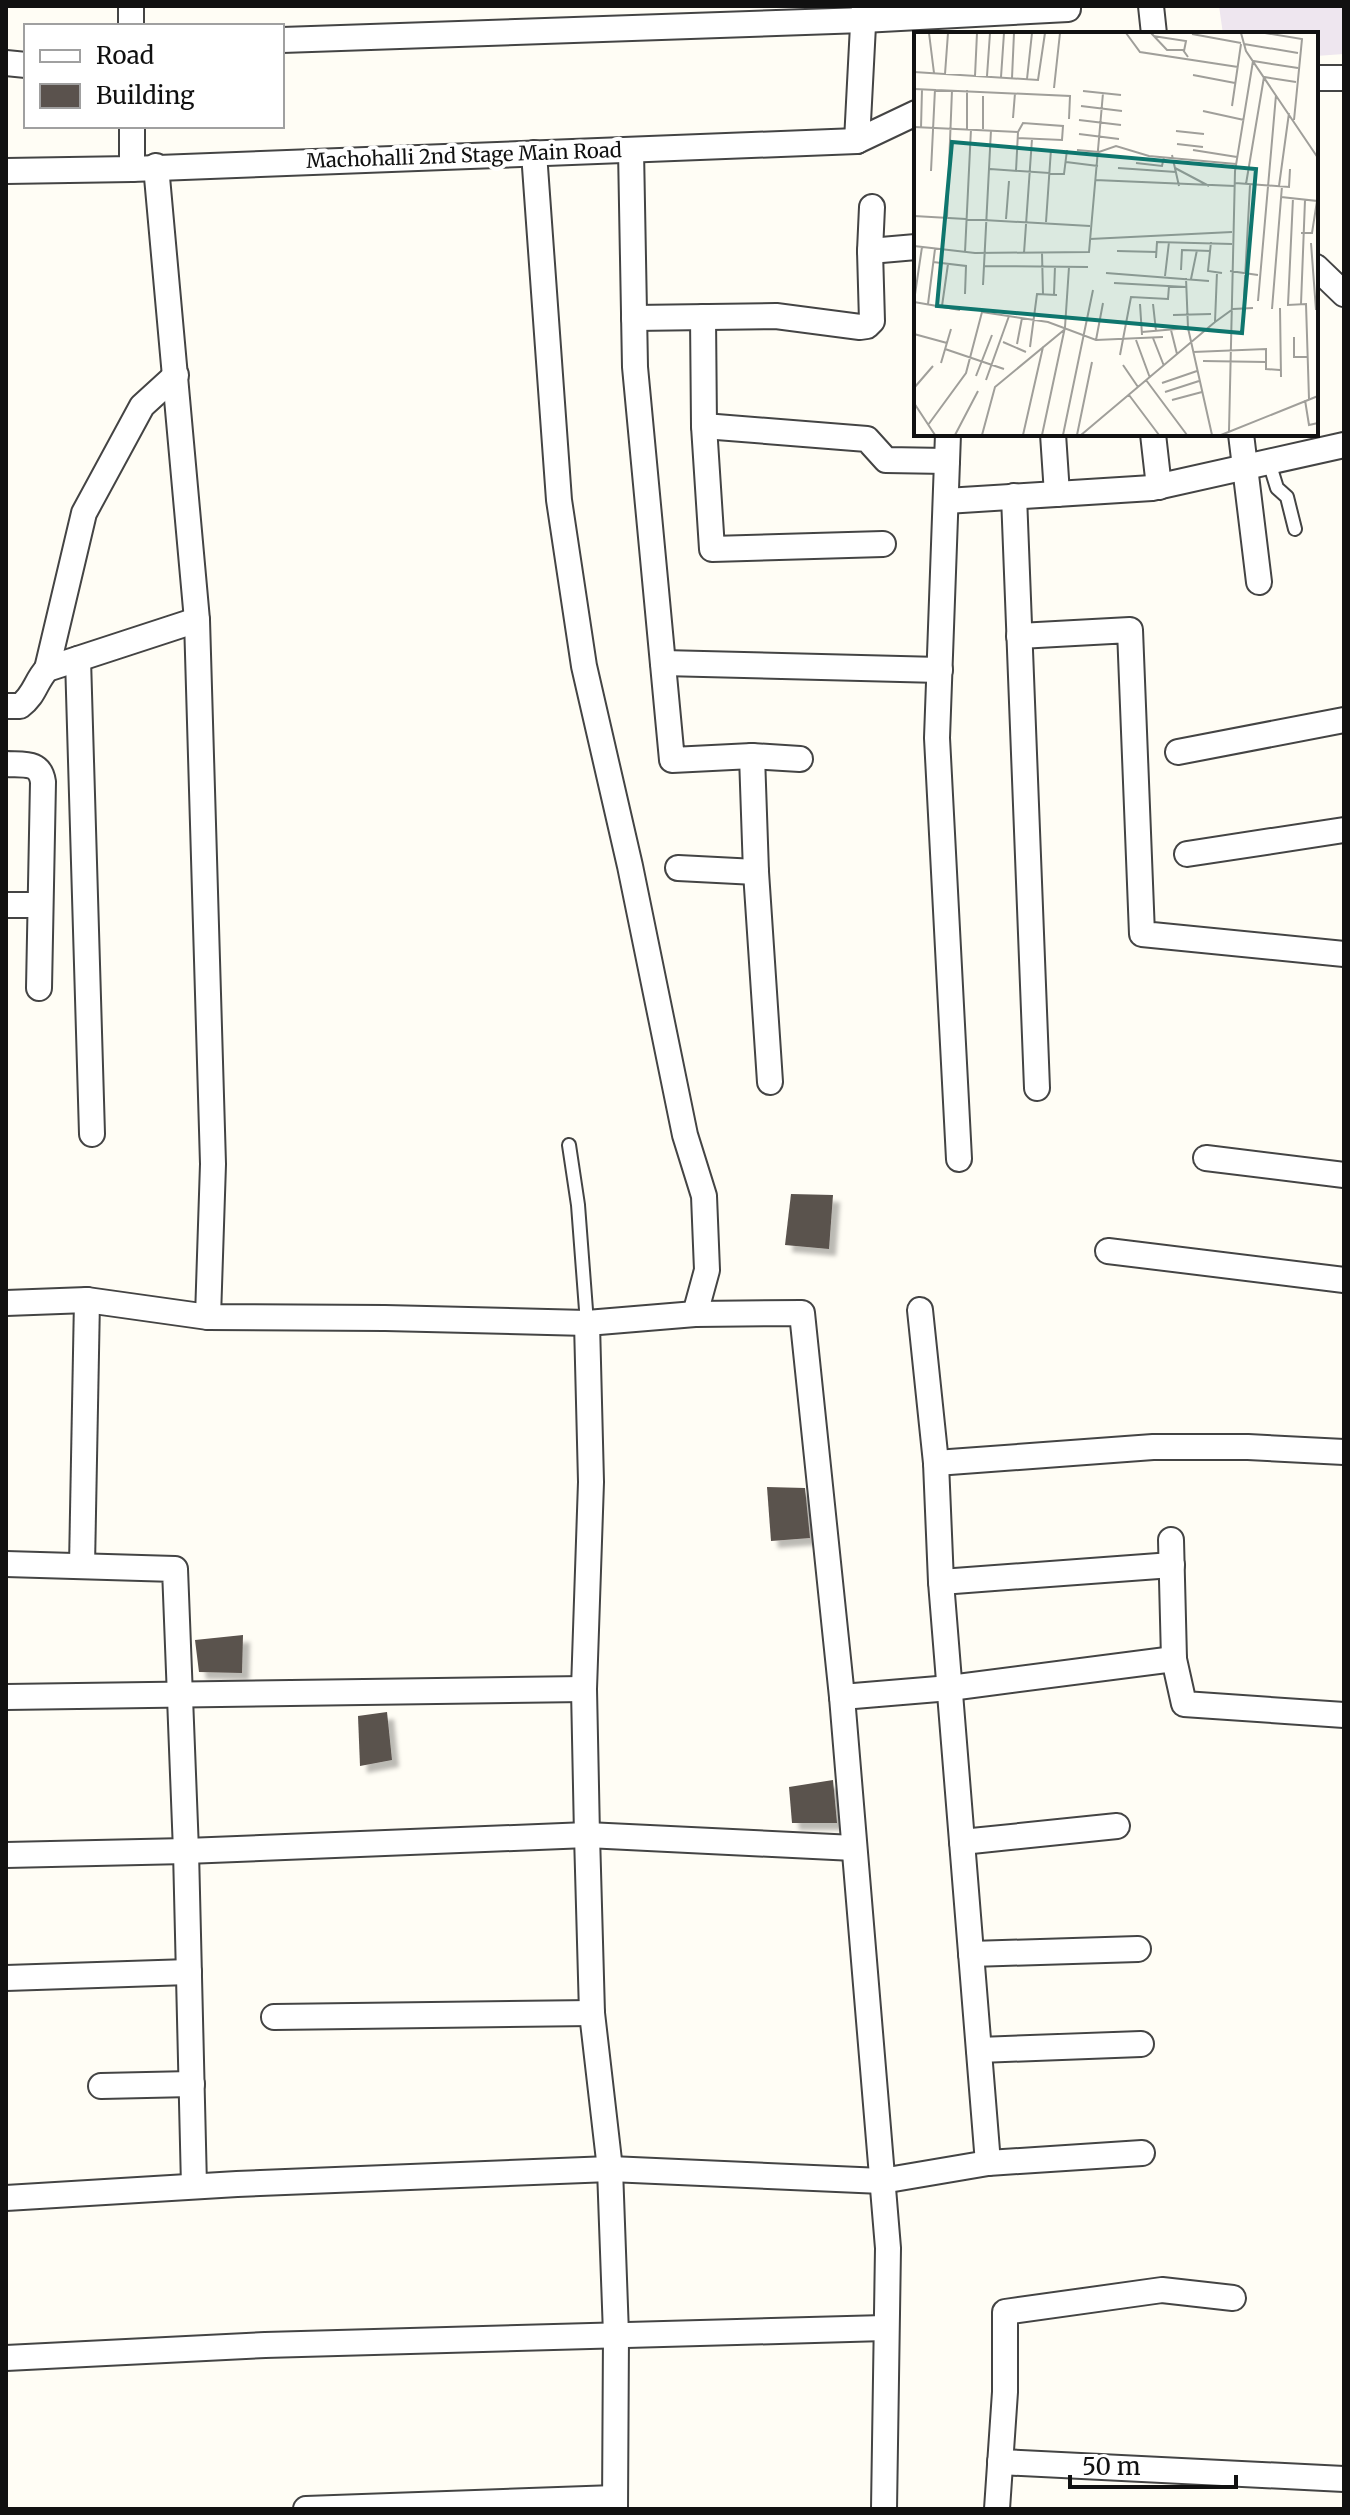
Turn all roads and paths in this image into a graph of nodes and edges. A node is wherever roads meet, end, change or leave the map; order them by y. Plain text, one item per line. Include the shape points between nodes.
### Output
1 (1151, 6) edge
2 (1068, 9) dead end
3 (864, 13) edge
4 (1154, 32) edge
5 (284, 40) edge
6 (1318, 78) edge
7 (1344, 78) edge
8 (914, 114) edge
9 (133, 128) edge
10 (857, 141) junction
11 (631, 150) junction
12 (534, 153) junction
13 (144, 167) junction
14 (6, 171) edge
15 (872, 207) dead end
16 (914, 247) edge
17 (870, 251) junction
18 (1318, 269) edge
19 (1344, 294) edge
20 (703, 317) junction
21 (634, 318) junction
22 (176, 375) junction
23 (704, 426) junction
24 (948, 436) edge
25 (1053, 436) edge
26 (1153, 436) edge
27 (1242, 436) edge
28 (1344, 445) edge
29 (947, 461) junction
30 (1257, 465) junction
31 (1159, 487) junction
32 (1057, 494) junction
33 (1014, 496) junction
34 (946, 501) junction
35 (1295, 529) dead end
36 (883, 544) dead end
37 (1259, 582) dead end
38 (197, 620) junction
39 (1019, 636) junction
40 (78, 659) junction
41 (663, 663) junction
42 (47, 669) junction
43 (940, 670) junction
44 (6, 706) edge
45 (1344, 720) edge
46 (1178, 752) dead end
47 (752, 756) junction
48 (800, 759) dead end
49 (6, 764) edge
50 (1344, 830) edge
51 (1187, 854) dead end
52 (678, 868) dead end
53 (756, 872) junction
54 (6, 905) edge
55 (39, 905) junction
56 (1344, 954) edge
57 (39, 988) dead end
58 (770, 1082) dead end
59 (1037, 1088) dead end
60 (92, 1134) dead end
61 (569, 1145) dead end
62 (1206, 1158) dead end
63 (959, 1159) dead end
64 (1344, 1175) edge
65 (1108, 1251) dead end
66 (1344, 1280) edge
67 (87, 1300) junction
68 (6, 1303) edge
69 (920, 1310) dead end
70 (695, 1314) junction
71 (208, 1317) junction
72 (587, 1323) junction
73 (1344, 1452) edge
74 (936, 1463) junction
75 (1171, 1540) dead end
76 (6, 1564) edge
77 (1172, 1565) junction
78 (82, 1566) junction
79 (941, 1582) junction
80 (1174, 1659) junction
81 (950, 1688) junction
82 (584, 1689) junction
83 (178, 1694) junction
84 (6, 1697) edge
85 (842, 1697) junction
86 (1344, 1715) edge
87 (1117, 1826) dead end
88 (587, 1835) junction
89 (962, 1842) junction
90 (854, 1848) junction
91 (186, 1851) junction
92 (6, 1855) edge
93 (1138, 1949) dead end
94 (971, 1954) junction
95 (189, 1972) junction
96 (6, 1978) edge
97 (592, 2013) junction
98 (274, 2017) dead end
99 (1141, 2044) dead end
100 (979, 2050) junction
101 (192, 2084) junction
102 (101, 2086) dead end
103 (1142, 2153) dead end
104 (988, 2163) junction
105 (610, 2169) junction
106 (882, 2181) junction
107 (194, 2186) junction
108 (6, 2198) edge
109 (1233, 2298) dead end
110 (885, 2328) junction
111 (616, 2334) junction
112 (6, 2358) edge
113 (1000, 2462) junction
114 (1344, 2479) edge
115 (615, 2503) edge
116 (306, 2509) edge
117 (884, 2509) edge
118 (997, 2509) edge

1 - 4 street
2 - 3 street
3 - 5 street
3 - 10 street
6 - 7 street
8 - 10 street, Machohalli 2nd Stage Main Road
9 - 13 street
10 - 11 street, Machohalli 2nd Stage Main Road
11 - 12 street, Machohalli 2nd Stage Main Road
11 - 21 street
12 - 13 street, Machohalli 2nd Stage Main Road
12 - 70 street via 559,500 584,666 685,1135 704,1196 707,1270
13 - 14 street, Machohalli 2nd Stage Main Road
13 - 22 street
15 - 17 street
16 - 17 street
17 - 20 street via 872,321 867,326 776,316
18 - 19 street
20 - 21 street
20 - 23 street
21 - 41 street
22 - 38 street
22 - 42 street via 142,406 84,513
23 - 29 street via 867,439 886,460
23 - 36 street via 712,549
24 - 29 street
25 - 32 street
26 - 31 street
27 - 30 street
28 - 30 street
29 - 34 street
30 - 31 street
30 - 35 lane via 1287,497
30 - 37 street
31 - 32 street
32 - 33 street
33 - 34 street
33 - 39 street
34 - 43 street
38 - 40 street
38 - 71 street via 213,1164
39 - 56 street via 1130,630 1142,934
39 - 59 street
40 - 42 street
40 - 60 street
41 - 43 street
41 - 47 street via 672,760
42 - 44 street via 32,697 20,706
43 - 63 street via 938,769
45 - 46 street
47 - 48 street
47 - 53 street
49 - 55 street via 34,765 42,772
50 - 51 street
52 - 53 street
53 - 58 street
54 - 55 street
55 - 57 street
61 - 72 lane
62 - 64 street
65 - 66 street
67 - 68 street
67 - 71 street
67 - 78 street
69 - 74 street
70 - 72 street
70 - 85 street via 802,1313
71 - 72 street
72 - 82 street via 591,1482
73 - 74 street via 1153,1447
74 - 79 street
75 - 77 street
76 - 78 street
77 - 79 street
77 - 80 street
78 - 83 street via 175,1569
79 - 81 street
80 - 81 street
80 - 86 street via 1184,1704
81 - 85 street
81 - 89 street
82 - 83 street
82 - 88 street
83 - 84 street
83 - 91 street
85 - 90 street
87 - 89 street
88 - 90 street
88 - 91 street
88 - 97 street
89 - 94 street
90 - 106 street
91 - 92 street
91 - 95 street
93 - 94 street
94 - 100 street
95 - 96 street
95 - 101 street
97 - 98 street
97 - 105 street
99 - 100 street
100 - 104 street
101 - 102 street
101 - 107 street
103 - 104 street
104 - 106 street
105 - 106 street
105 - 107 street
105 - 111 street
106 - 110 street via 888,2248
107 - 108 street
109 - 113 street via 1162,2290 1005,2312
110 - 111 street
110 - 117 street
111 - 112 street
111 - 115 street
113 - 114 street
113 - 118 street
115 - 116 street

